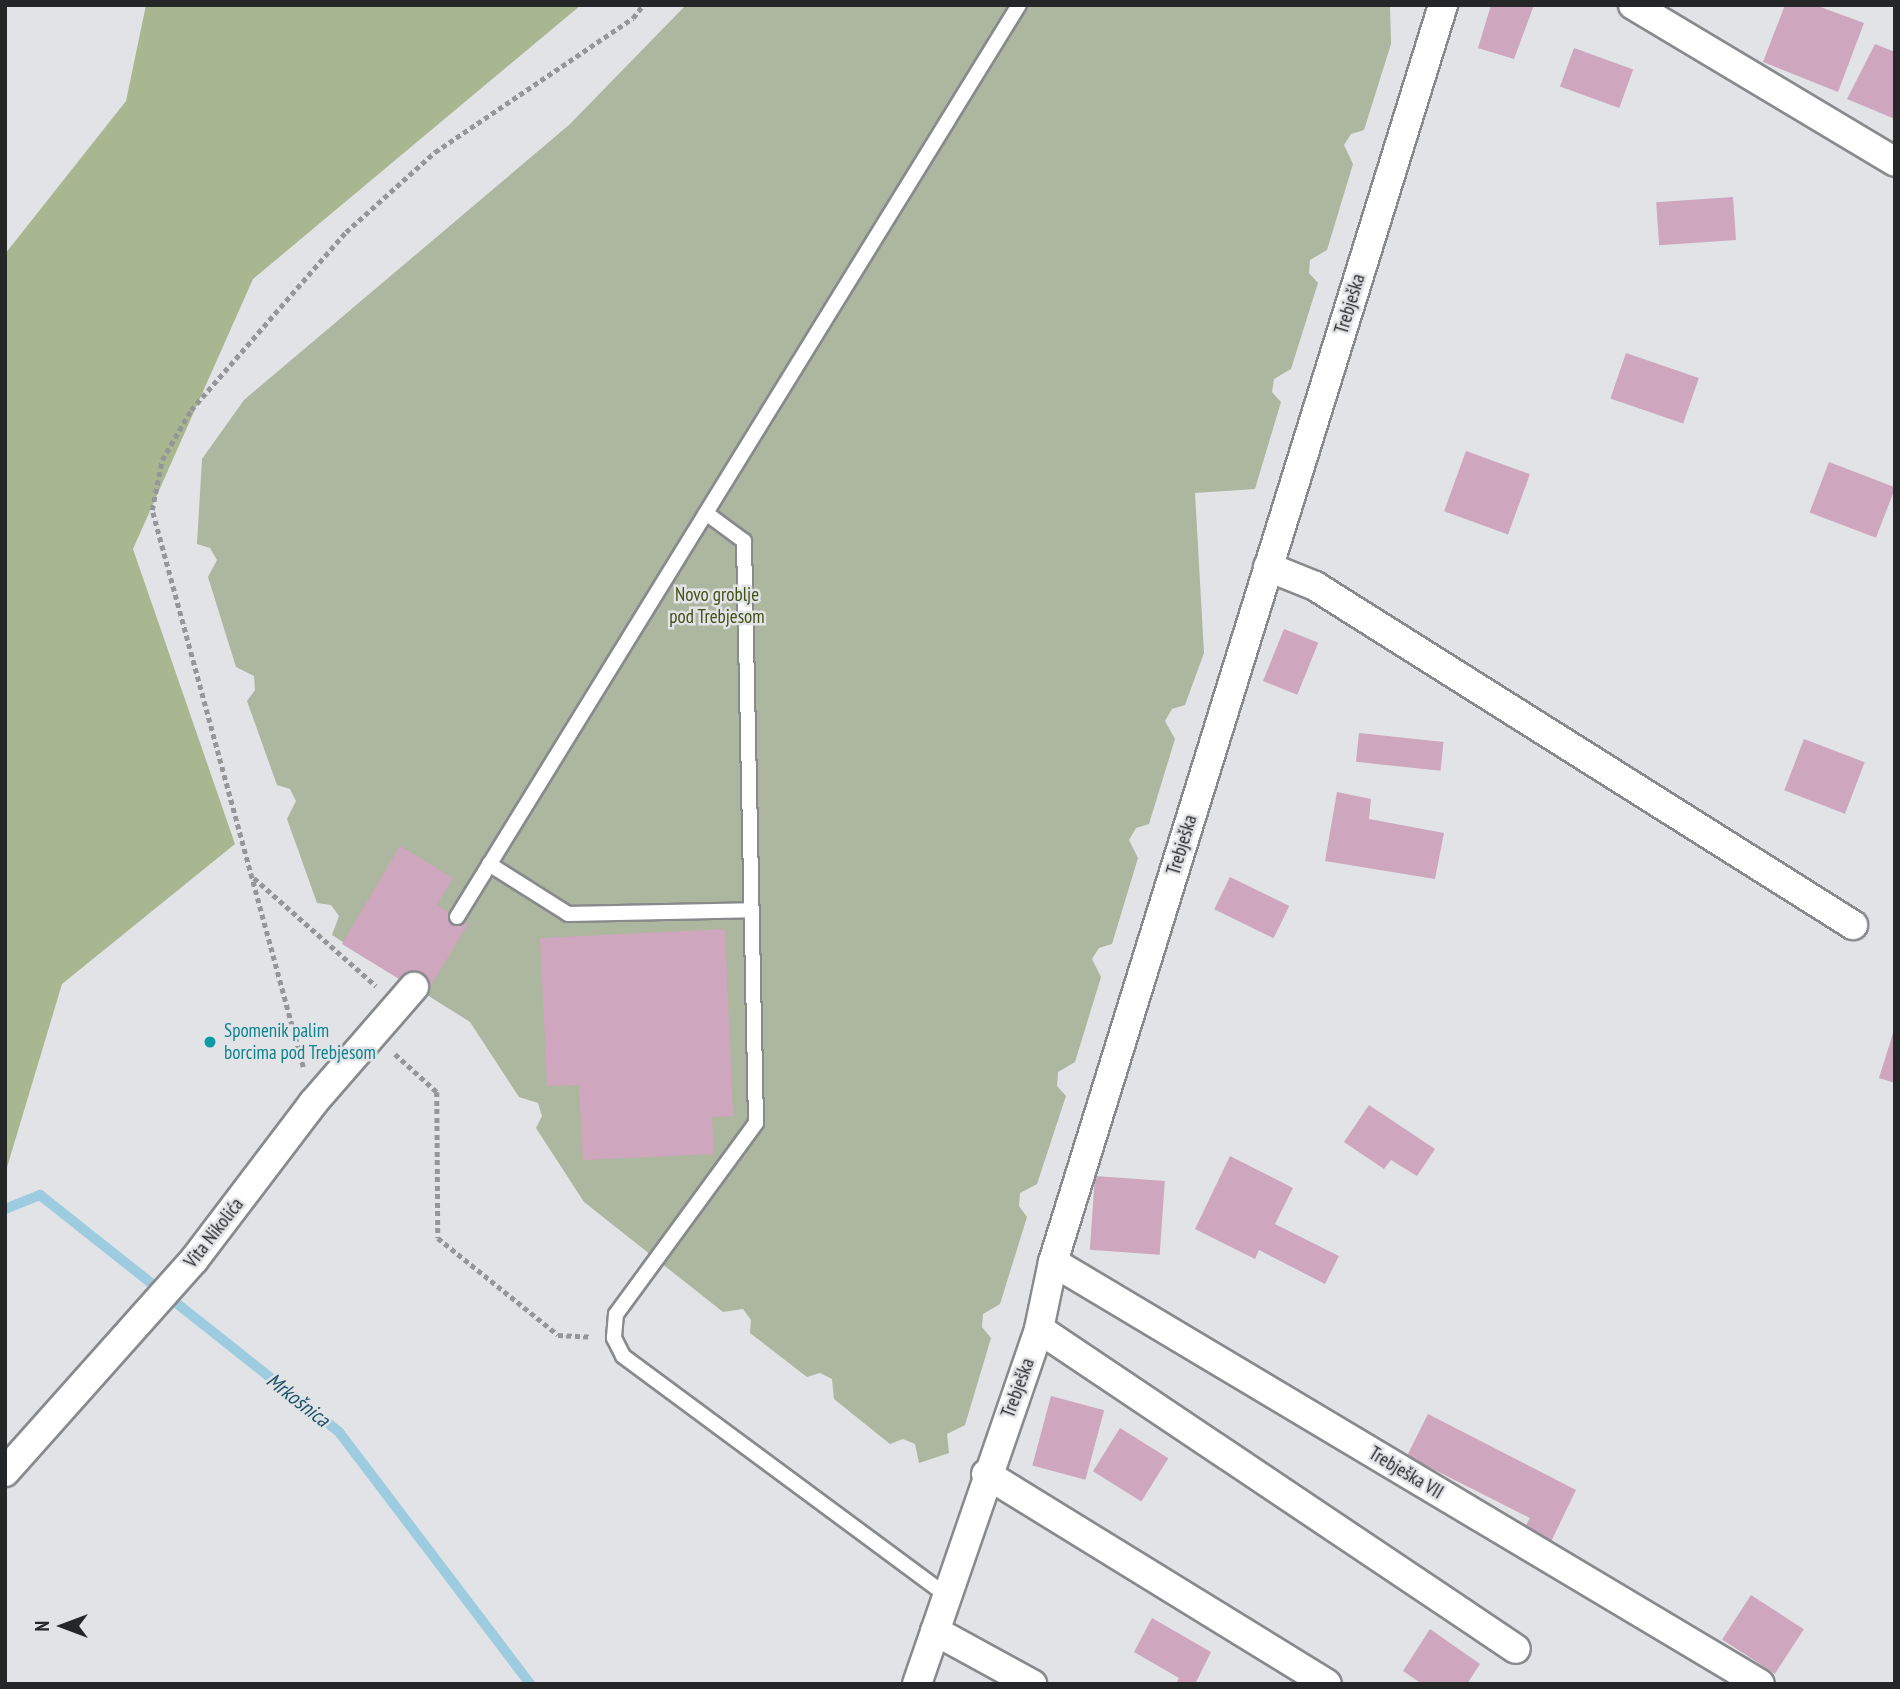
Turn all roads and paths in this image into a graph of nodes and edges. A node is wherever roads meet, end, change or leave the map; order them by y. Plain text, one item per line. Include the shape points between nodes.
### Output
1 (643, 5) edge
2 (1019, 5) edge
3 (1443, 5) edge
4 (1633, 5) edge
5 (1895, 162) edge
6 (706, 513) junction
7 (1268, 567) junction
8 (489, 864) junction
9 (254, 877) junction
10 (752, 910) junction
11 (457, 917) dead end
12 (1853, 925) dead end
13 (405, 996) joint
14 (374, 1036) junction
15 (313, 1103) junction
16 (1053, 1262) junction
17 (1039, 1329) junction
18 (614, 1338) junction
19 (5, 1472) edge
20 (986, 1474) junction
21 (947, 1596) junction
22 (935, 1631) junction
23 (1516, 1649) dead end
24 (917, 1684) edge
25 (1032, 1684) edge
26 (1327, 1684) edge
27 (1760, 1684) edge

1 - 9 path via 633,19 435,152 346,232 191,410 162,460 152,510
2 - 6 lane
3 - 7 street, Trebješka
4 - 5 street
6 - 8 lane
6 - 10 lane via 744,541
7 - 12 street via 1315,586
7 - 16 street, Trebješka
8 - 10 lane via 568,914
8 - 11 lane
9 - 13 path
9 - 15 path
10 - 18 lane via 756,1122 616,1314
13 - 14 street, Vita Nikolića
14 - 15 street, Vita Nikolića
14 - 18 path via 437,1092 438,1238 558,1335
15 - 19 street, Vita Nikolića via 194,1260
16 - 17 street, Trebješka
16 - 27 street, Trebješka VII
17 - 20 street, Trebješka
17 - 23 street
18 - 21 lane via 624,1356
20 - 21 street, Trebješka
20 - 26 street
21 - 22 street, Trebješka
22 - 24 street, Trebješka
22 - 25 street

